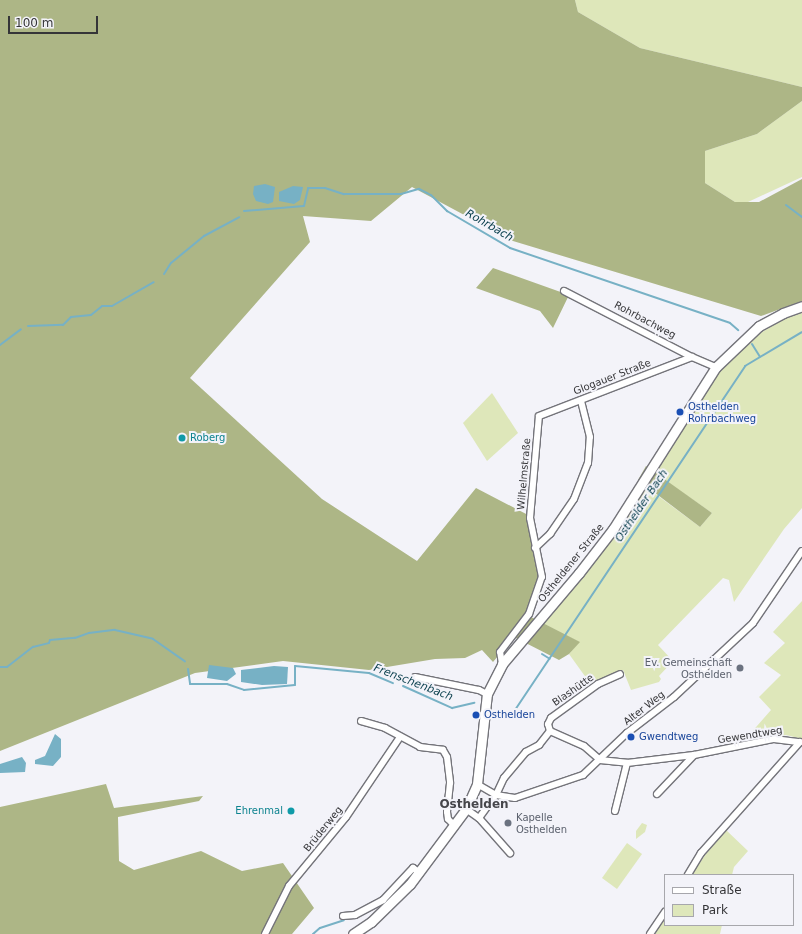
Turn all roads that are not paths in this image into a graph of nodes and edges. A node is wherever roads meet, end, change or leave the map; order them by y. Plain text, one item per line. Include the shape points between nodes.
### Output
1 (564, 291) dead end
2 (802, 306) edge
3 (692, 358) junction
4 (716, 367) junction
5 (581, 400) junction
6 (539, 416) joint
7 (535, 548) junction
8 (802, 551) edge
9 (502, 664) junction
10 (620, 674) dead end
11 (414, 678) dead end
12 (487, 694) junction
13 (361, 721) dead end
14 (550, 731) junction
15 (400, 736) junction
16 (694, 755) junction
17 (600, 760) junction
18 (627, 763) junction
19 (477, 784) junction
20 (657, 794) dead end
21 (496, 795) junction
22 (466, 809) junction
23 (615, 811) dead end
24 (479, 818) junction
25 (455, 826) junction
26 (510, 853) dead end
27 (420, 873) junction
28 (689, 874) edge
29 (664, 913) edge
30 (343, 916) dead end
31 (265, 934) edge
32 (354, 934) edge
33 (650, 934) edge

1 - 3 street, Rohrbachweg
2 - 4 main road, Ostheldener Straße via 759,326
3 - 4 street, Rohrbachweg
3 - 5 street, Glogauer Straße
4 - 9 main road, Ostheldener Straße via 613,528 579,573
5 - 6 street, Glogauer Straße
5 - 7 street via 590,437 588,463 574,499 550,534
6 - 7 street, Wilhelmstraße via 530,518
7 - 9 street, Wilhelmstraße via 542,577 540,589 529,614 500,652
8 - 17 street, Alter Weg via 753,623 674,697 627,733
9 - 12 main road, Ostheldener Straße
10 - 14 street, Blashütte via 598,684 551,718 548,724
11 - 12 street via 479,690
12 - 19 main road, Ostheldener Straße
13 - 15 street via 385,728
14 - 17 street via 584,746
14 - 21 street, Blashütte via 539,745 526,752 504,778
15 - 25 street via 420,747 443,750 448,758 450,783 447,812 448,819
15 - 31 street, Brüderweg via 346,817 289,886
16 - 18 street, Gewendtweg
16 - 20 street
16 - 28 street, Gewendtweg via 774,739 800,742 701,853
17 - 18 street, Gewendtweg
17 - 21 street, Alter Weg via 583,775 514,798
18 - 23 street
19 - 21 street, Alter Weg
19 - 22 main road, Ostheldener Straße
21 - 24 street, Blashütte
22 - 24 street
22 - 25 main road, Ostheldener Straße
24 - 26 street
25 - 27 main road, Ostheldener Straße
27 - 30 street via 413,868 383,900 355,915
27 - 32 main road, Ostheldener Straße via 371,922
29 - 33 street

